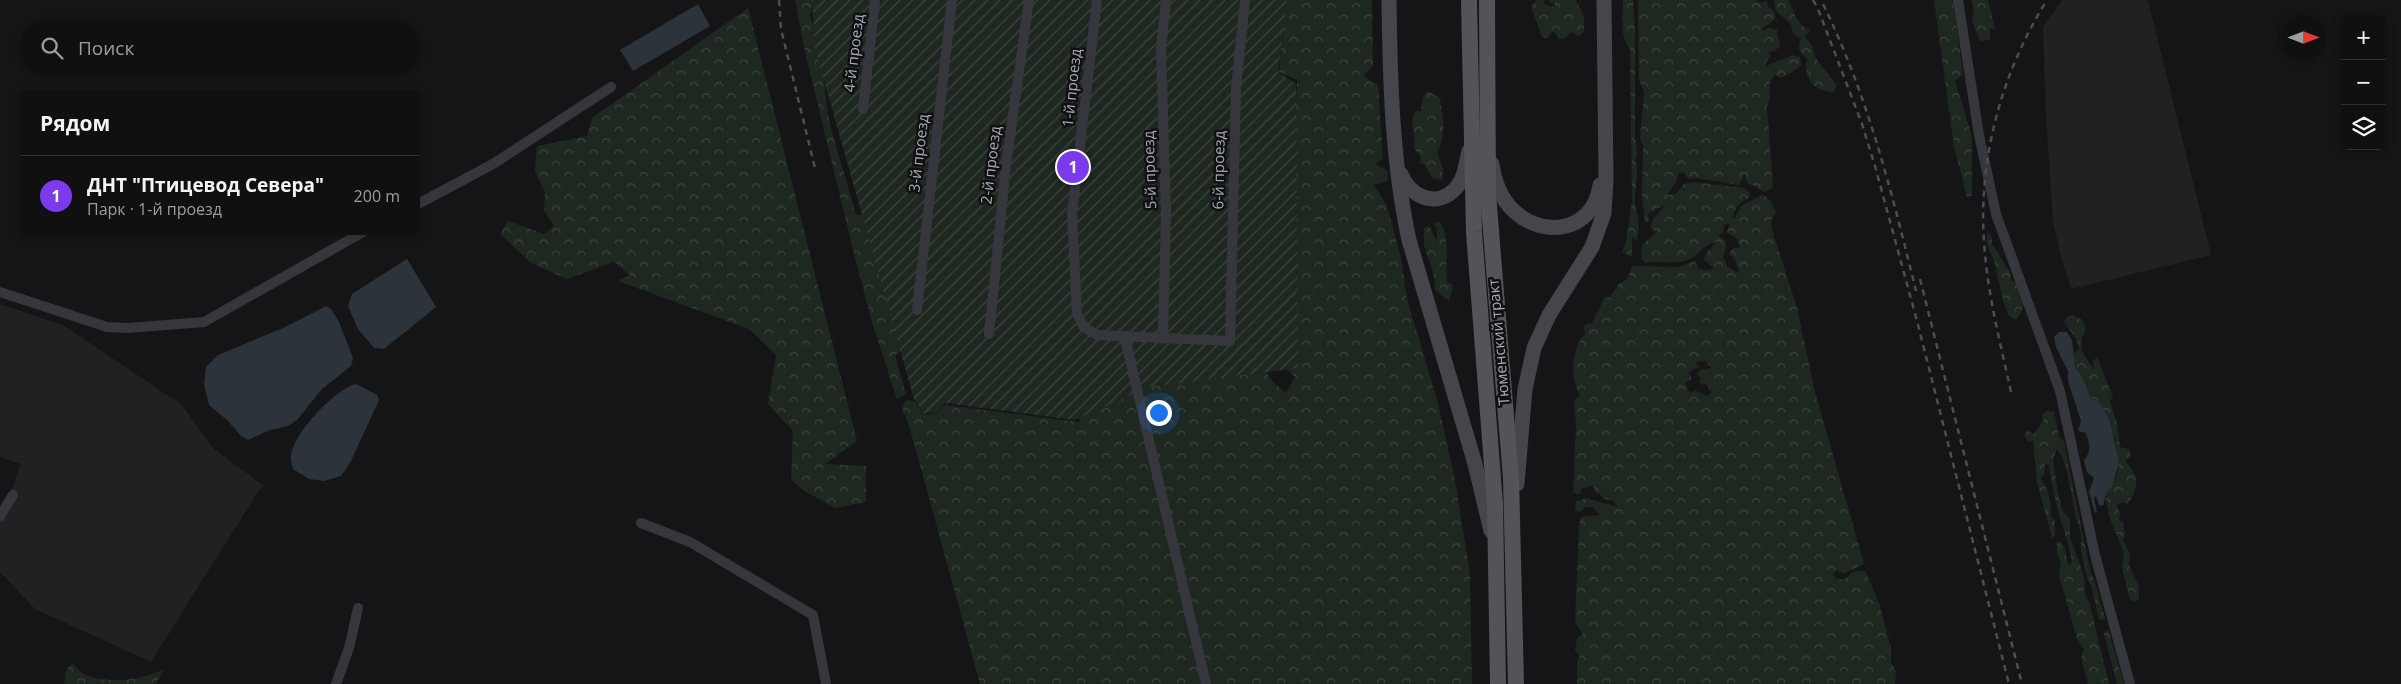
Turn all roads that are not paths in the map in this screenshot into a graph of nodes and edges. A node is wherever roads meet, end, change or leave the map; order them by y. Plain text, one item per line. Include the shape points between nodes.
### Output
1 (876, 0) edge
2 (952, 0) edge
3 (1029, 0) edge
4 (1096, 0) edge
5 (1166, 0) edge
6 (1245, 0) edge
7 (1389, 0) edge
8 (1469, 0) edge
9 (1487, 0) edge
10 (1604, 0) edge
11 (1958, 0) edge
12 (611, 87) dead end
13 (863, 110) dead end
14 (1471, 140) junction
15 (1488, 140) junction
16 (1394, 149) junction
17 (1606, 152) junction
18 (420, 203) edge
19 (358, 235) edge
20 (0, 292) edge
21 (917, 310) dead end
22 (989, 334) dead end
23 (1125, 338) junction
24 (1162, 339) junction
25 (13, 495) dead end
26 (0, 516) edge
27 (641, 523) dead end
28 (1514, 548) junction
29 (1497, 561) junction
30 (358, 608) dead end
31 (336, 684) edge
32 (826, 684) edge
33 (1206, 684) edge
34 (1498, 684) edge
35 (1516, 684) edge
36 (2130, 684) edge

1 - 13 street, 4-й проезд
2 - 21 street, 3-й проезд
3 - 22 street, 2-й проезд via 1006,165
4 - 23 street, 1-й проезд via 1072,214 1077,314 1084,327 1097,335
5 - 24 street, 5-й проезд via 1161,49 1166,212
6 - 24 street, 6-й проезд via 1236,89 1230,342
7 - 16 main road
8 - 14 main road, Тюменский тракт
9 - 15 main road, Тюменский тракт
10 - 17 main road
11 - 36 street via 1978,127 1996,214 2060,391 2098,564
12 - 18 street via 493,164
14 - 16 main road via 1461,179 1449,193 1435,199 1425,199 1409,190 1399,171
14 - 29 main road, Тюменский тракт via 1474,232
15 - 17 main road via 1497,185 1506,202 1528,221 1553,229 1570,226 1587,214 1599,191
15 - 28 main road, Тюменский тракт via 1492,265 1509,449
16 - 29 main road via 1409,240 1484,499
17 - 28 main road via 1606,198 1597,236 1540,333 1529,366 1520,435
19 - 20 street via 210,320 198,323 107,327
23 - 24 street
23 - 33 street
25 - 26 street
27 - 32 street via 690,542 813,614
28 - 35 main road, Тюменский тракт
29 - 34 main road, Тюменский тракт
30 - 31 street

